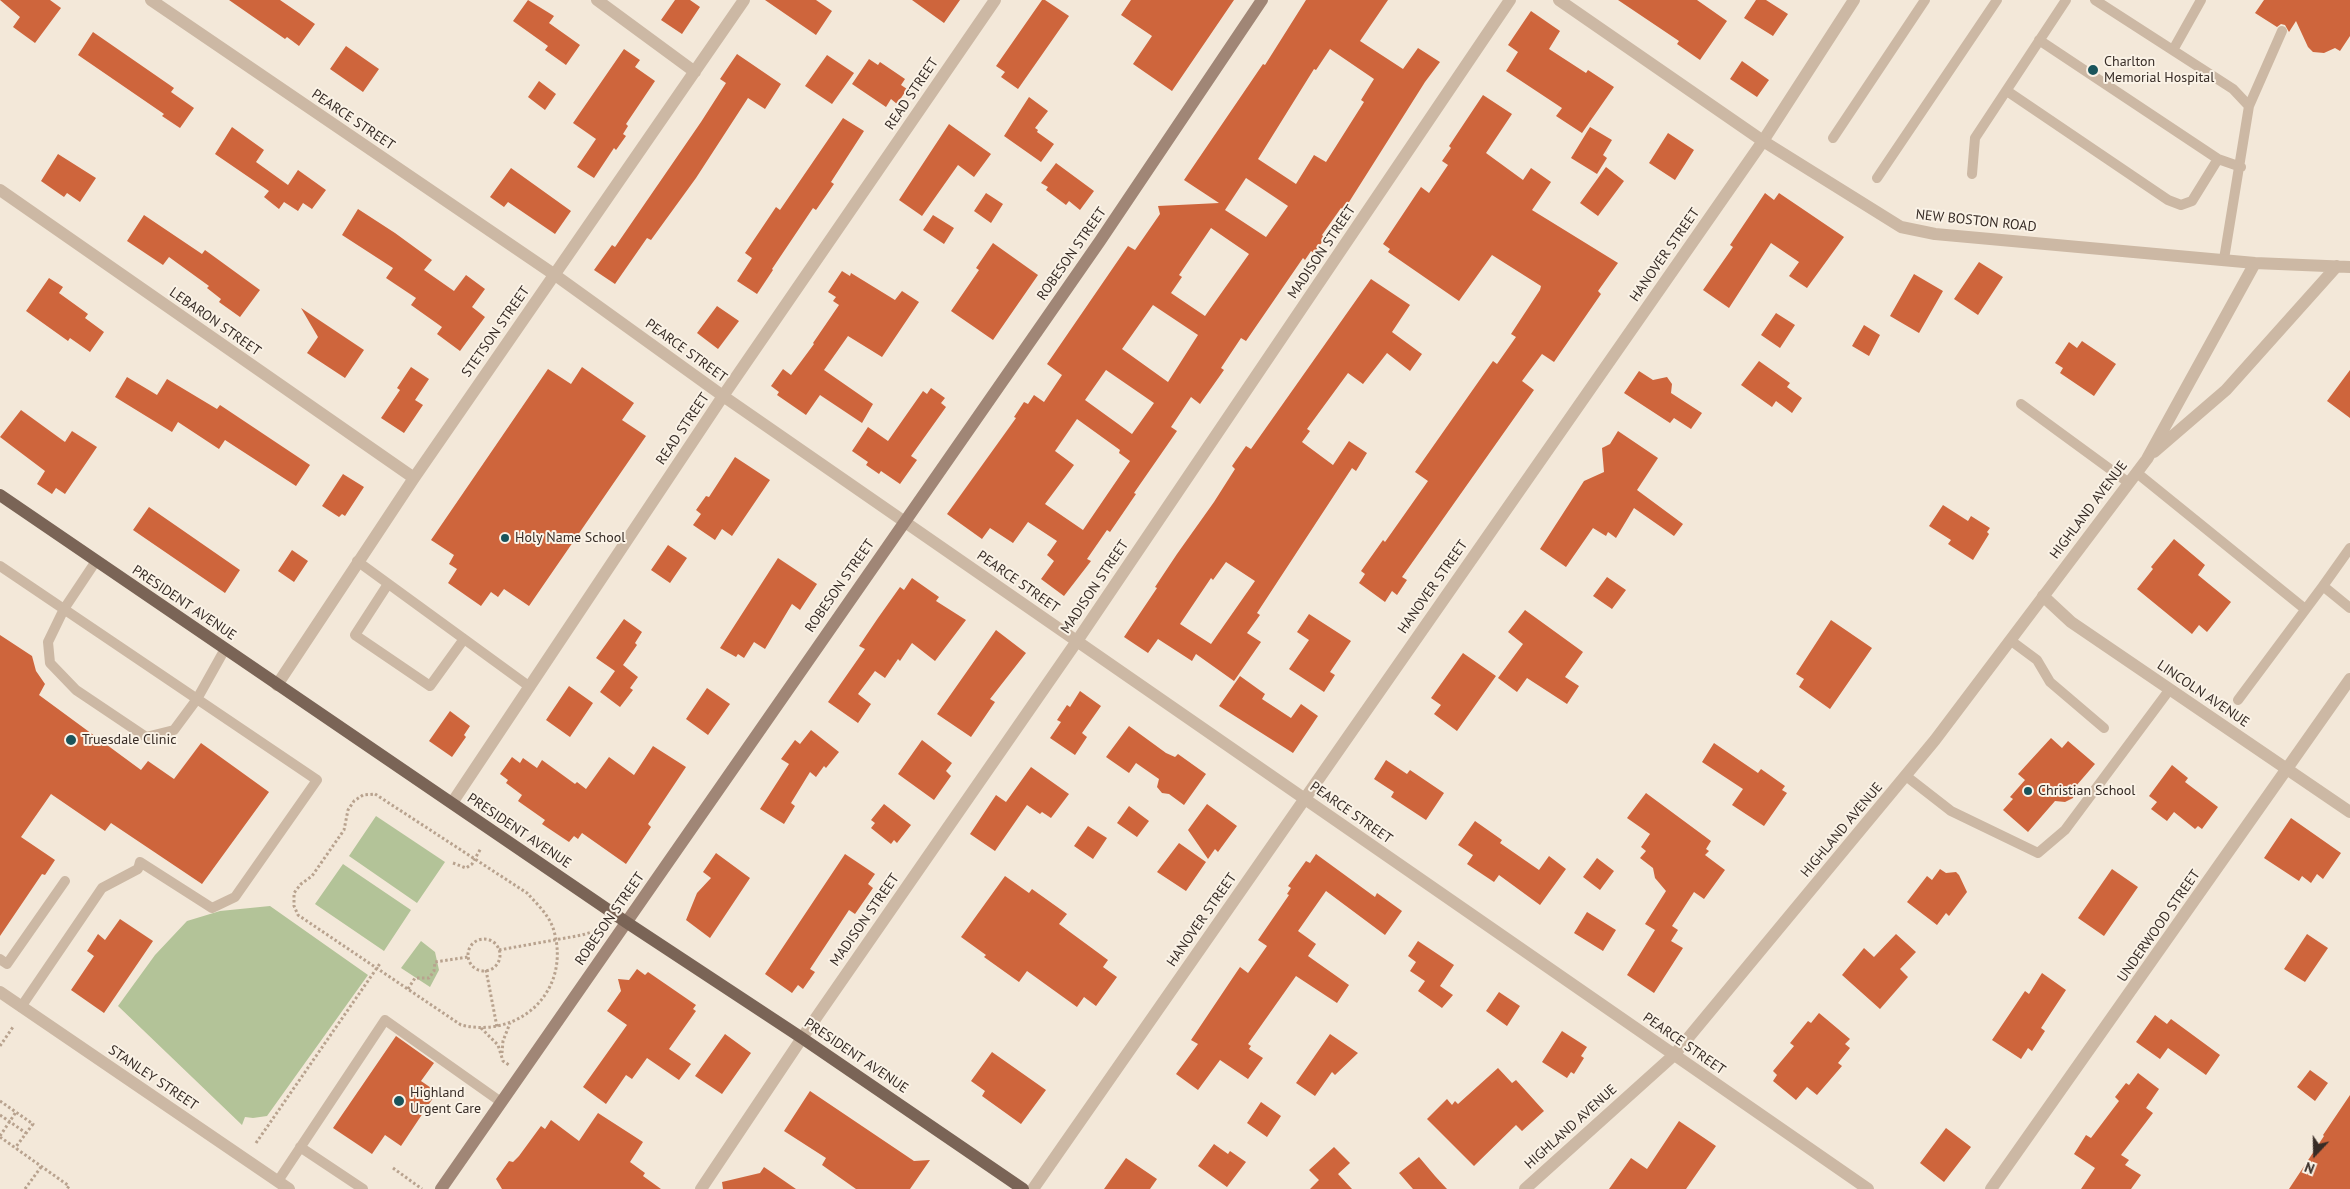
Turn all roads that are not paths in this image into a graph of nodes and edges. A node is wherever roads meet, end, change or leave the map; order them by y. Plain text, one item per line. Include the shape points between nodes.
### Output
1 (151, 0) edge
2 (598, 0) edge
3 (744, 0) edge
4 (995, 0) edge
5 (1262, 0) edge
6 (1510, 0) edge
7 (1559, 0) edge
8 (1854, 0) edge
9 (1925, 0) edge
10 (1998, 0) edge
11 (2066, 0) edge
12 (2095, 0) edge
13 (2201, 0) edge
14 (2282, 30) dead end
15 (2039, 40) junction
16 (2173, 50) junction
17 (695, 72) junction
18 (2007, 91) junction
19 (2249, 106) junction
20 (1833, 138) dead end
21 (1763, 141) junction
22 (2218, 159) junction
23 (2241, 166) junction
24 (1972, 174) dead end
25 (1877, 178) dead end
26 (0, 190) edge
27 (2224, 259) junction
28 (2255, 263) junction
29 (2344, 266) edge
30 (554, 275) junction
31 (723, 396) junction
32 (2021, 404) dead end
33 (2147, 459) junction
34 (414, 478) junction
35 (2133, 478) junction
36 (0, 495) edge
37 (904, 521) junction
38 (2350, 548) edge
39 (96, 561) junction
40 (357, 561) junction
41 (0, 566) edge
42 (388, 584) junction
43 (2323, 586) junction
44 (2043, 596) junction
45 (2350, 608) edge
46 (64, 609) junction
47 (2305, 609) junction
48 (464, 639) junction
49 (2010, 640) junction
50 (1077, 641) junction
51 (225, 649) junction
52 (2350, 680) edge
53 (277, 685) junction
54 (530, 687) junction
55 (2170, 689) junction
56 (197, 699) junction
57 (2238, 700) dead end
58 (2104, 728) dead end
59 (2288, 770) junction
60 (1906, 776) junction
61 (1304, 799) junction
62 (452, 803) junction
63 (2350, 812) edge
64 (65, 881) dead end
65 (626, 922) junction
66 (0, 959) edge
67 (2, 998) edge
68 (21, 1007) junction
69 (802, 1038) junction
70 (1674, 1055) junction
71 (501, 1102) junction
72 (300, 1147) junction
73 (278, 1181) junction
74 (289, 1189) edge
75 (363, 1189) edge
76 (441, 1189) edge
77 (701, 1189) edge
78 (1023, 1189) edge
79 (1034, 1189) edge
80 (1525, 1189) edge
81 (1868, 1189) edge
82 (1991, 1189) edge

1 - 30 street, PEARCE STREET
2 - 17 street
3 - 17 street, STETSON STREET
4 - 31 street, READ STREET
5 - 37 main road, ROBESON STREET via 1094,249
6 - 50 street, MADISON STREET
7 - 21 street, NEW BOSTON ROAD
8 - 21 street, HANOVER STREET
9 - 20 lane
10 - 25 lane
11 - 15 lane
12 - 16 lane
13 - 16 lane
14 - 19 lane
15 - 18 lane
15 - 22 lane
16 - 19 lane via 2234,89
17 - 30 street, STETSON STREET
18 - 22 lane via 2168,200 2181,205 2192,201
18 - 24 lane via 1975,138
19 - 23 lane
21 - 27 street, NEW BOSTON ROAD via 1901,227 1935,234
21 - 61 street, HANOVER STREET
22 - 23 lane
23 - 27 lane
26 - 34 street, LEBARON STREET
27 - 28 street, NEW BOSTON ROAD
28 - 29 street, NEW BOSTON ROAD
28 - 33 street, HIGHLAND AVENUE
29 - 33 street, HIGHLAND AVENUE via 2226,390
30 - 31 street, PEARCE STREET
30 - 34 street, STETSON STREET
31 - 37 street, PEARCE STREET
31 - 54 street, READ STREET
32 - 35 lane
33 - 35 street, HIGHLAND AVENUE
34 - 40 street, STETSON STREET
35 - 44 street, HIGHLAND AVENUE
35 - 47 lane
36 - 39 main road, PRESIDENT AVENUE
37 - 50 street, PEARCE STREET
37 - 65 main road, ROBESON STREET
38 - 43 lane
39 - 46 lane
39 - 51 main road, PRESIDENT AVENUE
40 - 42 lane
40 - 53 street, STETSON STREET
41 - 46 lane
42 - 48 lane
42 - 48 lane via 355,635 430,686
43 - 45 lane
43 - 47 lane
44 - 49 street, HIGHLAND AVENUE
44 - 55 street, LINCOLN AVENUE via 2072,622
46 - 56 lane
46 - 56 lane via 48,642 50,663 76,690 146,737 174,730
47 - 57 lane
48 - 54 lane
49 - 58 lane via 2037,660 2050,682
49 - 60 street, HIGHLAND AVENUE
50 - 61 street, PEARCE STREET
50 - 69 street, MADISON STREET
51 - 53 main road, PRESIDENT AVENUE
51 - 56 lane
52 - 59 street, UNDERWOOD STREET
53 - 62 main road, PRESIDENT AVENUE
54 - 62 street, READ STREET
55 - 59 street, LINCOLN AVENUE
55 - 60 lane via 2065,830 2038,853 1951,811
56 - 68 lane via 317,780 235,897 212,908 140,862 138,869 102,888
59 - 63 street, LINCOLN AVENUE
59 - 82 street, UNDERWOOD STREET
60 - 70 street, HIGHLAND AVENUE
61 - 70 street, PEARCE STREET
61 - 79 street, HANOVER STREET
62 - 65 main road, PRESIDENT AVENUE
64 - 66 lane via 7,964
65 - 69 main road, PRESIDENT AVENUE
65 - 71 main road, ROBESON STREET
67 - 68 street, STANLEY STREET
68 - 73 street, STANLEY STREET
69 - 77 street, MADISON STREET
69 - 78 main road, PRESIDENT AVENUE
70 - 80 street, HIGHLAND AVENUE
70 - 81 street, PEARCE STREET
71 - 72 lane via 385,1020
71 - 76 main road, ROBESON STREET
72 - 73 lane
72 - 75 lane
73 - 74 street, STANLEY STREET

